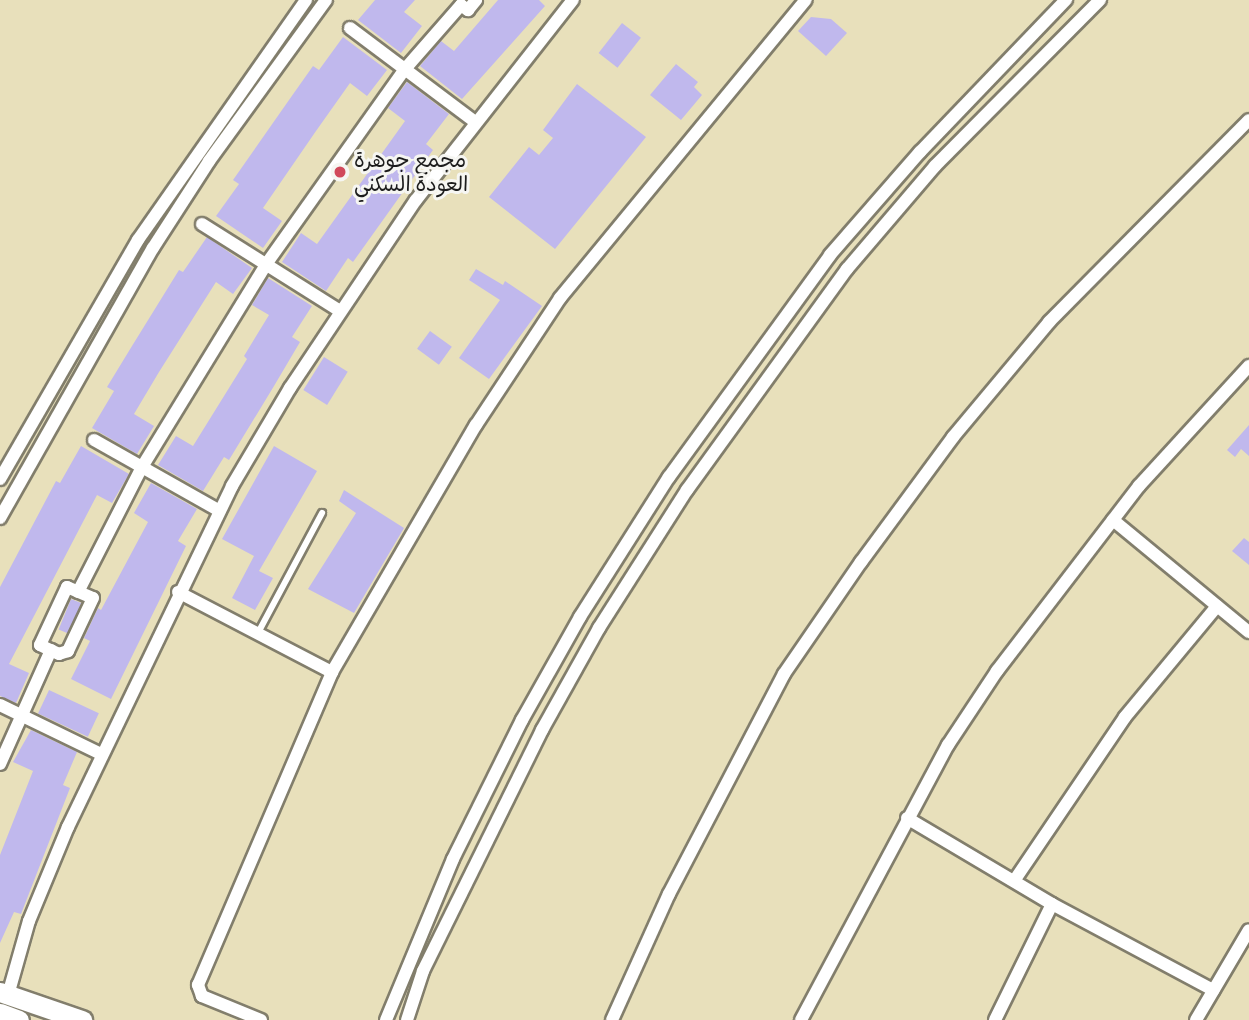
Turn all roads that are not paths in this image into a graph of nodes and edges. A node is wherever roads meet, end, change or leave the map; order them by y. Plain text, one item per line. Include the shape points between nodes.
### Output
1 (306, 0) edge
2 (326, 0) edge
3 (476, 0) edge
4 (573, 0) edge
5 (806, 0) edge
6 (1066, 0) edge
7 (1100, 0) edge
8 (349, 29) dead end
9 (405, 69) junction
10 (1249, 120) edge
11 (475, 122) junction
12 (202, 224) dead end
13 (267, 263) junction
14 (340, 311) junction
15 (1249, 366) edge
16 (94, 440) dead end
17 (142, 467) junction
18 (0, 479) edge
19 (218, 510) junction
20 (322, 513) dead end
21 (0, 518) edge
22 (1113, 520) junction
23 (78, 592) junction
24 (178, 592) junction
25 (1217, 607) junction
26 (259, 631) junction
27 (1249, 632) edge
28 (51, 650) junction
29 (332, 672) junction
30 (0, 705) edge
31 (20, 714) junction
32 (102, 754) junction
33 (0, 764) edge
34 (907, 818) junction
35 (1014, 881) junction
36 (1052, 904) junction
37 (1249, 930) edge
38 (5, 984) edge
39 (1213, 990) junction
40 (0, 1013) edge
41 (19, 1020) edge
42 (82, 1020) edge
43 (261, 1020) edge
44 (386, 1020) edge
45 (407, 1020) edge
46 (611, 1020) edge
47 (801, 1020) edge
48 (995, 1020) edge
49 (1196, 1020) edge

1 - 18 street via 138,240
2 - 21 street via 209,161 153,248
3 - 9 street via 468,10 461,5
4 - 11 street
5 - 29 street via 560,298 468,437
6 - 44 street via 920,152 830,255 669,477 580,617 522,720 453,859
7 - 45 street via 935,166 847,269 687,489 599,628 542,730 423,971
8 - 9 street
9 - 11 street
9 - 13 street
10 - 46 street via 1049,322 953,437 861,562 784,674 669,894
11 - 14 street
12 - 13 street
13 - 14 street
13 - 17 street
14 - 19 street
15 - 22 street
16 - 17 street
17 - 19 street
17 - 23 street
19 - 24 street
20 - 26 lane
22 - 25 street
22 - 34 street via 997,671
23 - 28 street via 67,587 50,620 40,646
23 - 28 street via 93,598 68,651
24 - 26 street
24 - 32 street
25 - 27 street
25 - 35 street via 1125,717
26 - 29 street
28 - 31 street
29 - 43 street via 198,985 202,996
30 - 31 street
31 - 32 street
31 - 33 street
32 - 38 street
34 - 35 street
34 - 47 street
35 - 36 street
36 - 39 street
36 - 48 street
37 - 39 street
38 - 42 main road
39 - 49 street
40 - 41 main road

